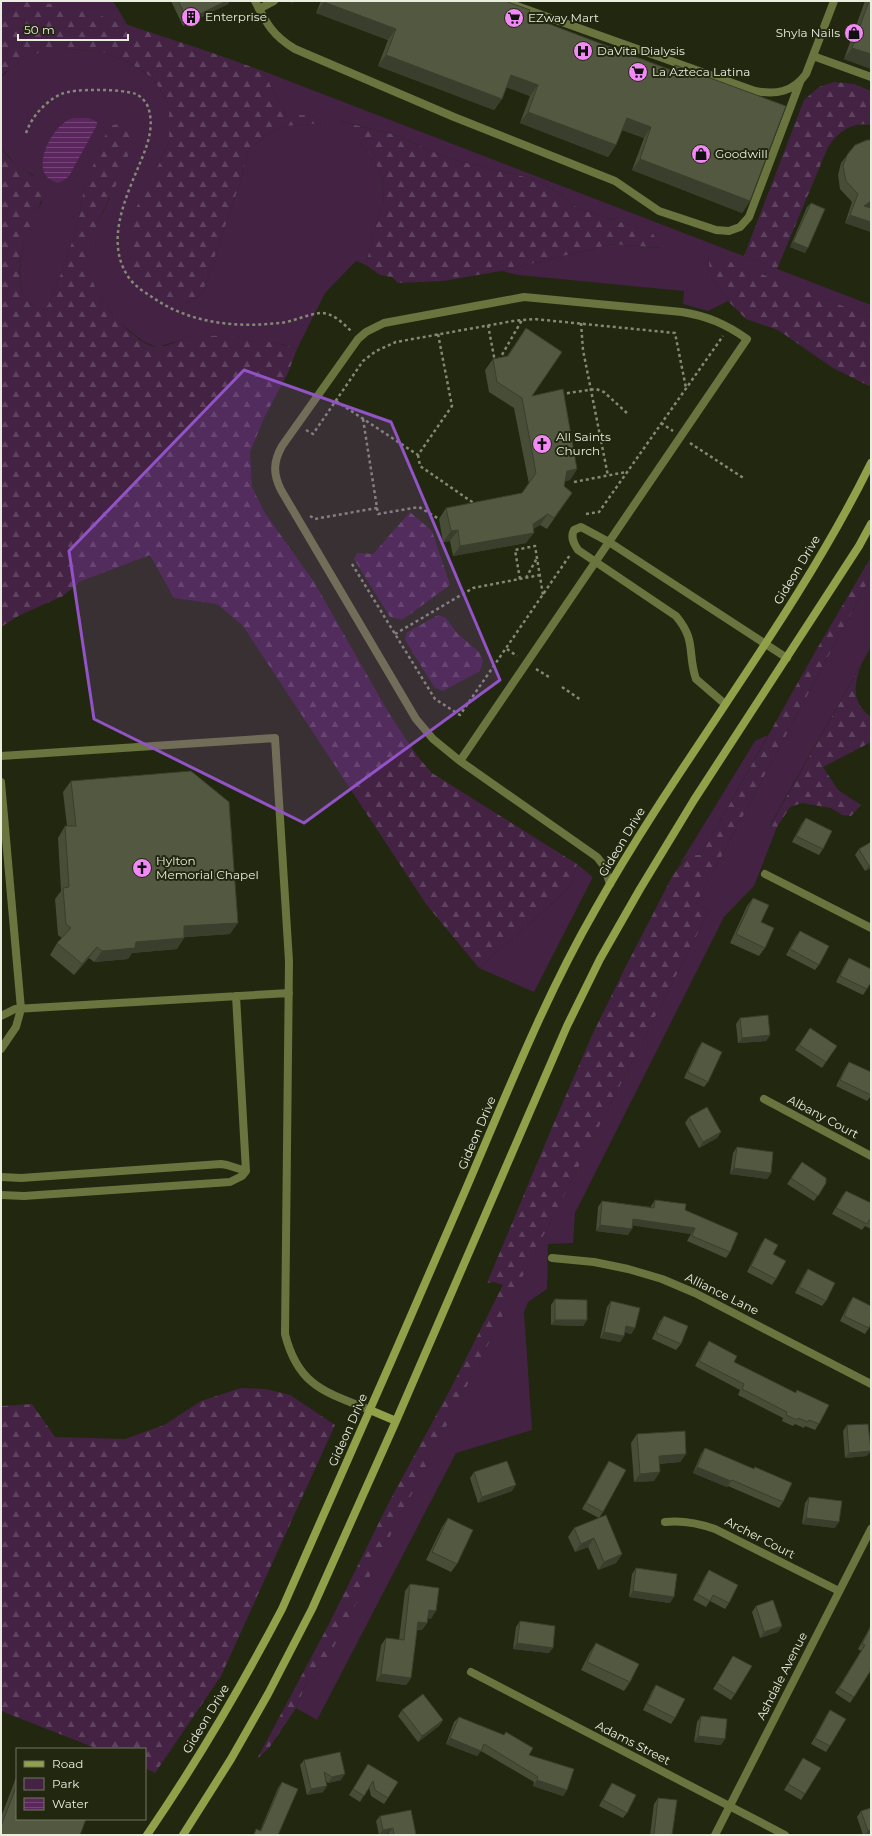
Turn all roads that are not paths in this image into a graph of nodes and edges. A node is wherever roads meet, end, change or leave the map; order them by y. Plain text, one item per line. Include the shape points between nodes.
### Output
1 (254, 1) edge
2 (274, 1) edge
3 (503, 1) edge
4 (834, 1) edge
5 (259, 9) junction
6 (814, 56) junction
7 (871, 77) edge
8 (800, 82) junction
9 (871, 463) edge
10 (871, 524) edge
11 (609, 542) junction
12 (595, 562) junction
13 (767, 644) junction
14 (787, 658) junction
15 (725, 704) junction
16 (1, 756) edge
17 (460, 762) junction
18 (1, 782) edge
19 (765, 874) dead end
20 (610, 884) junction
21 (871, 928) edge
22 (289, 993) junction
23 (236, 996) junction
24 (21, 1008) junction
25 (1, 1016) edge
26 (1, 1049) edge
27 (764, 1099) dead end
28 (871, 1156) edge
29 (246, 1171) junction
30 (1, 1177) edge
31 (1, 1195) edge
32 (552, 1258) dead end
33 (871, 1384) edge
34 (370, 1410) junction
35 (396, 1421) junction
36 (665, 1522) dead end
37 (871, 1529) edge
38 (839, 1591) junction
39 (471, 1672) dead end
40 (729, 1806) junction
41 (147, 1835) edge
42 (183, 1835) edge
43 (715, 1835) edge
44 (785, 1835) edge

1 - 5 street
2 - 5 street
3 - 8 street via 755,91 768,94 780,92 791,89
4 - 6 street
5 - 8 street via 272,31 282,42 295,49 454,118 615,181 659,211 716,230 740,228 749,217
6 - 7 street
6 - 8 street
9 - 13 main road, Gideon Drive via 814,568
10 - 14 main road
11 - 12 street
11 - 12 street via 586,529 574,530 572,536 575,546
11 - 13 street
11 - 17 street via 747,339 729,327 700,315 682,312 524,297 384,323 358,339 282,446 274,466 281,490 416,719 433,739
12 - 15 street via 676,616 690,638 696,679
12 - 17 street
13 - 14 street
13 - 15 main road, Gideon Drive
14 - 35 main road via 688,811 600,959 568,1026
15 - 20 main road, Gideon Drive via 642,829
16 - 22 street via 275,738
17 - 20 street via 599,858
18 - 24 street
19 - 21 street
20 - 34 main road, Gideon Drive via 568,960 529,1042
22 - 23 street
22 - 34 street via 285,1334 294,1361 315,1386
23 - 24 street
23 - 29 street
24 - 25 street via 15,1008
24 - 26 street via 16,1027
27 - 28 street, Albany Court
29 - 30 street via 221,1164 20,1178
29 - 31 street via 230,1182 24,1196
32 - 33 street, Alliance Lane via 594,1262 662,1279 695,1293
34 - 35 main road
34 - 41 main road, Gideon Drive via 275,1622 201,1753
35 - 42 main road via 308,1616 268,1694
36 - 38 street, Archer Court via 696,1523 715,1529
37 - 38 street, Ashdale Avenue
38 - 40 street, Ashdale Avenue
39 - 40 street, Adams Street
40 - 43 street, Ashdale Avenue
40 - 44 street, Adams Street

